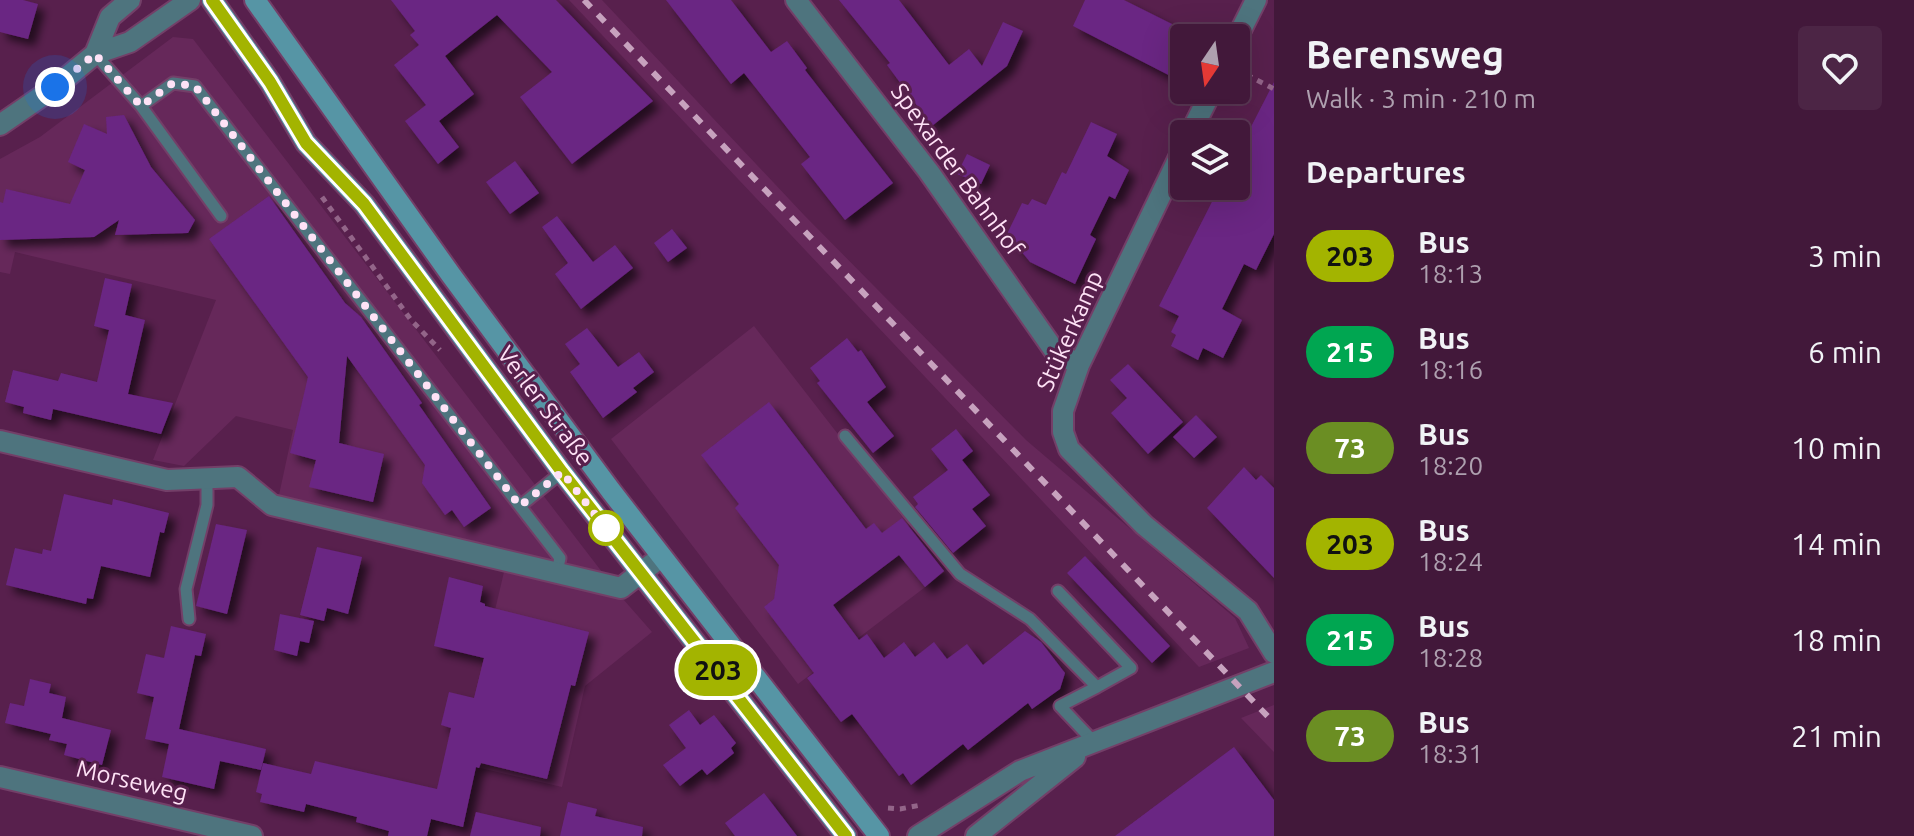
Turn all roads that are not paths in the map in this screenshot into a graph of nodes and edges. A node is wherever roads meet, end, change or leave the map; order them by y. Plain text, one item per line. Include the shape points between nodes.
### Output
1 (130, 0) edge
2 (190, 0) edge
3 (212, 0) edge
4 (255, 0) edge
5 (796, 0) edge
6 (1256, 0) edge
7 (1244, 24) edge
8 (95, 54) junction
9 (141, 106) junction
10 (0, 125) edge
11 (1170, 176) edge
12 (221, 216) dead end
13 (1079, 365) junction
14 (845, 436) dead end
15 (0, 441) edge
16 (562, 472) junction
17 (207, 479) junction
18 (520, 506) junction
19 (661, 557) junction
20 (557, 572) junction
21 (642, 573) junction
22 (1058, 591) dead end
23 (189, 619) dead end
24 (1274, 653) edge
25 (1274, 672) edge
26 (1097, 687) junction
27 (1094, 742) junction
28 (0, 777) edge
29 (252, 836) edge
30 (846, 836) edge
31 (879, 836) edge
32 (918, 836) edge
33 (976, 836) edge

1 - 8 street via 110,17
2 - 8 street via 130,42
3 - 16 main road, Verler Straße via 306,143 364,204
4 - 19 main road, Verler Straße
5 - 13 street, Spexarder Bahnhof via 929,172 1054,350
6 - 7 street
8 - 9 lane
8 - 10 street
9 - 12 lane
9 - 18 lane via 173,83 195,86
11 - 13 street, Stükerkamp
13 - 24 street, Stükerkamp via 1063,411 1069,449 1144,525 1248,611
14 - 26 lane via 960,574 1030,619
15 - 17 street via 167,480
16 - 18 lane
16 - 21 main road, Verler Straße
17 - 20 street via 238,477 272,505
17 - 23 lane via 207,505 186,589
18 - 20 lane via 560,558
19 - 21 street
19 - 31 main road, Verler Straße
20 - 21 street via 621,588
21 - 30 main road, Verler Straße
22 - 26 lane via 1131,668
25 - 27 street
26 - 27 lane via 1060,706
27 - 32 street via 1020,771
27 - 33 street
28 - 29 street, Morseweg

